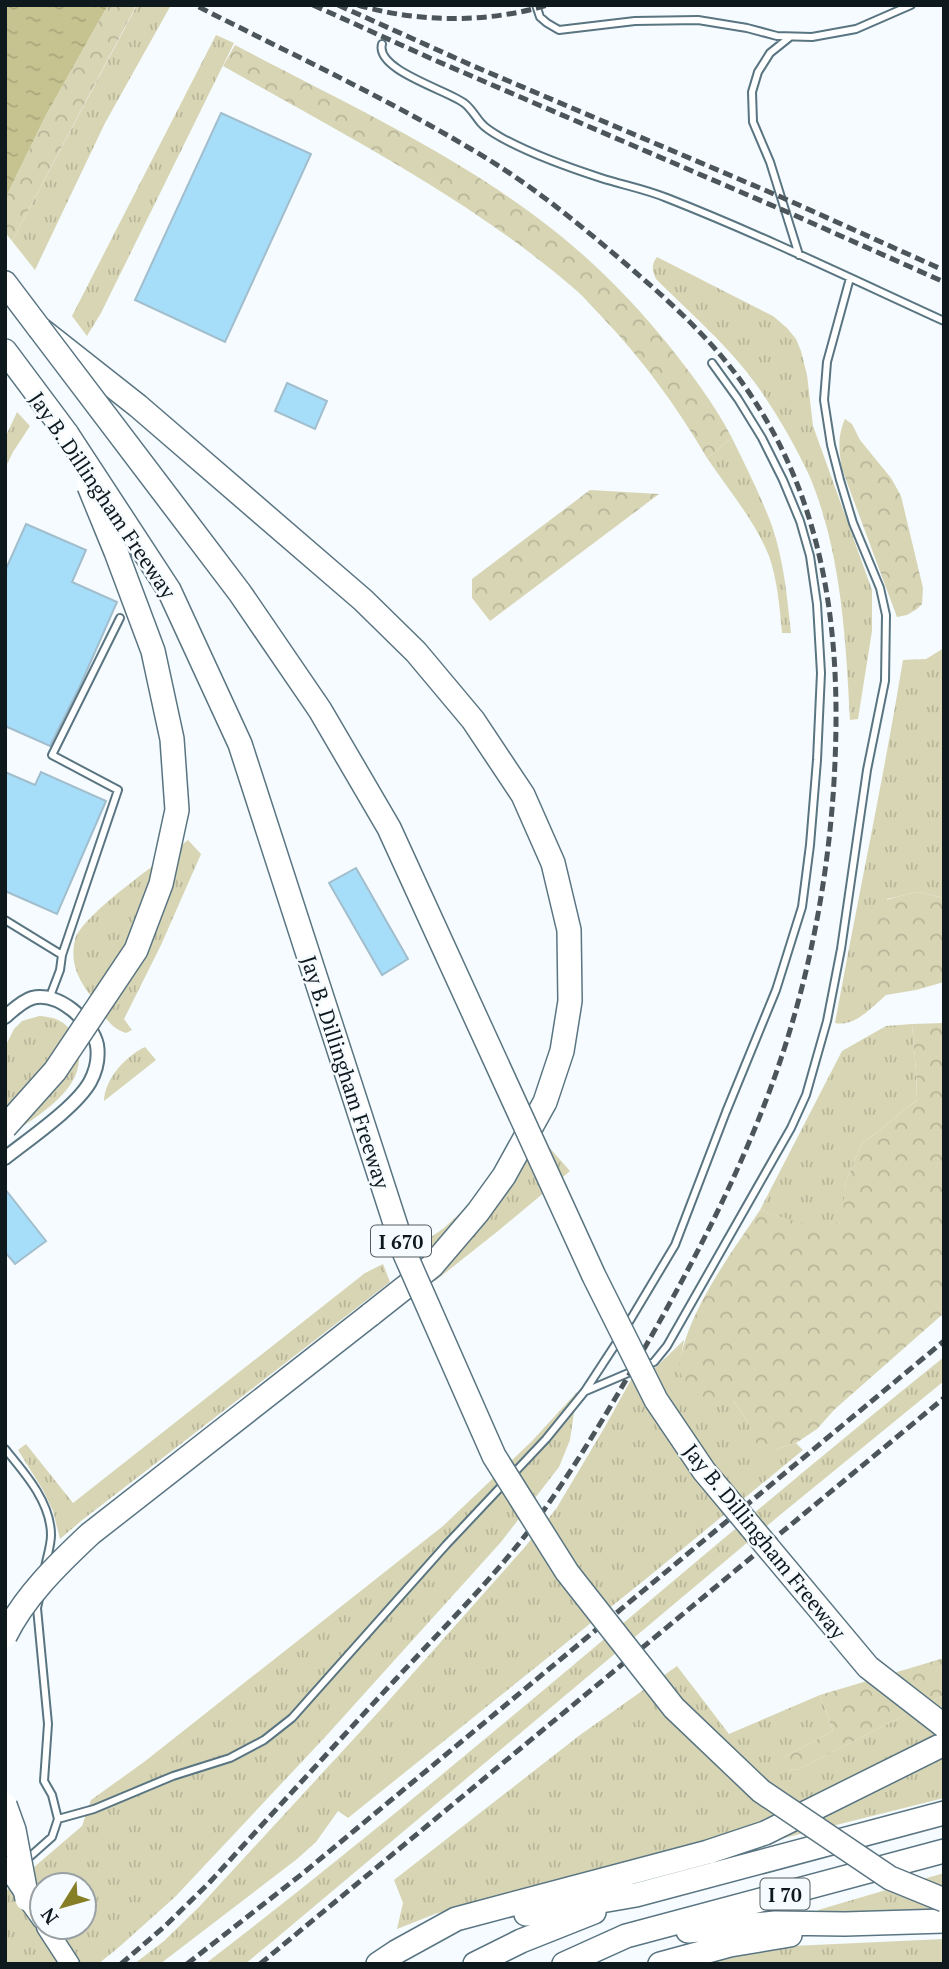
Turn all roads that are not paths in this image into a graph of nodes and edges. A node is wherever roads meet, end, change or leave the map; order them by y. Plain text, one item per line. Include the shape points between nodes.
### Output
1 (536, 5) edge
2 (911, 5) edge
3 (790, 37) junction
4 (382, 44) dead end
5 (799, 255) junction
6 (850, 278) junction
7 (5, 283) edge
8 (944, 321) edge
9 (39, 328) junction
10 (5, 351) edge
11 (712, 363) dead end
12 (67, 434) junction
13 (120, 618) dead end
14 (5, 920) edge
15 (62, 955) junction
16 (49, 999) junction
17 (5, 1017) edge
18 (5, 1127) edge
19 (5, 1158) edge
20 (585, 1391) junction
21 (5, 1449) edge
22 (5, 1636) edge
23 (944, 1726) edge
24 (944, 1744) edge
25 (5, 1805) edge
26 (944, 1813) edge
27 (58, 1819) junction
28 (944, 1852) edge
29 (5, 1865) edge
30 (5, 1881) edge
31 (636, 1895) junction
32 (27, 1899) junction
33 (944, 1900) edge
34 (944, 1920) edge
35 (845, 1924) junction
36 (626, 1936) junction
37 (55, 1941) edge
38 (387, 1958) edge
39 (70, 1964) edge
40 (475, 1964) edge
41 (564, 1964) edge
42 (660, 1964) edge

1 - 3 lane via 540,17 559,30 635,21 698,20
2 - 3 lane via 856,29
3 - 5 lane via 770,53 758,72 752,92 753,122
4 - 5 lane via 382,53 399,70 450,93 501,138 544,158 667,198
5 - 6 lane
6 - 8 lane
6 - 20 lane via 827,362 824,400 839,480 886,615 885,681 827,1021 806,1095 791,1128 667,1346 654,1362
7 - 9 highway, Jay B. Dillingham Freeway
9 - 22 highway, bridge via 138,405 363,600 416,652 473,720 523,795 553,863 569,930 570,1001 562,1051 545,1102 504,1176 432,1266 90,1535 59,1563
9 - 23 highway, Jay B. Dillingham Freeway, bridge via 240,593 320,710 389,828 594,1276 656,1400 704,1471 868,1667
10 - 12 highway, Jay B. Dillingham Freeway / I 670
11 - 20 lane via 762,438 800,521 810,556 821,673 810,845 802,907 776,990 675,1245
12 - 18 highway, bridge via 153,651 172,739 177,810 161,884 136,950 55,1071
12 - 33 highway, Jay B. Dillingham Freeway / I 670, bridge via 169,590 240,744 405,1254 494,1456 567,1572 674,1708 761,1791 890,1878
13 - 15 lane via 52,755 118,790
14 - 15 lane
15 - 16 lane
16 - 17 street via 32,998
16 - 19 street via 76,1012 90,1029 97,1062 81,1095
20 - 27 lane via 292,1718 230,1758 173,1776 94,1810
21 - 27 lane via 45,1505 51,1534 37,1608 48,1724 44,1781
24 - 38 highway via 765,1833 456,1919
25 - 32 highway, bridge
26 - 31 highway, I 70
27 - 30 lane via 52,1837
28 - 36 highway, I 70
29 - 32 main road, bridge
30 - 32 highway, bridge
31 - 38 highway via 525,1914
31 - 40 highway, I 70
34 - 35 highway
35 - 36 highway via 775,1923
35 - 42 highway via 730,1945
36 - 41 highway, I 70
37 - 39 main road

